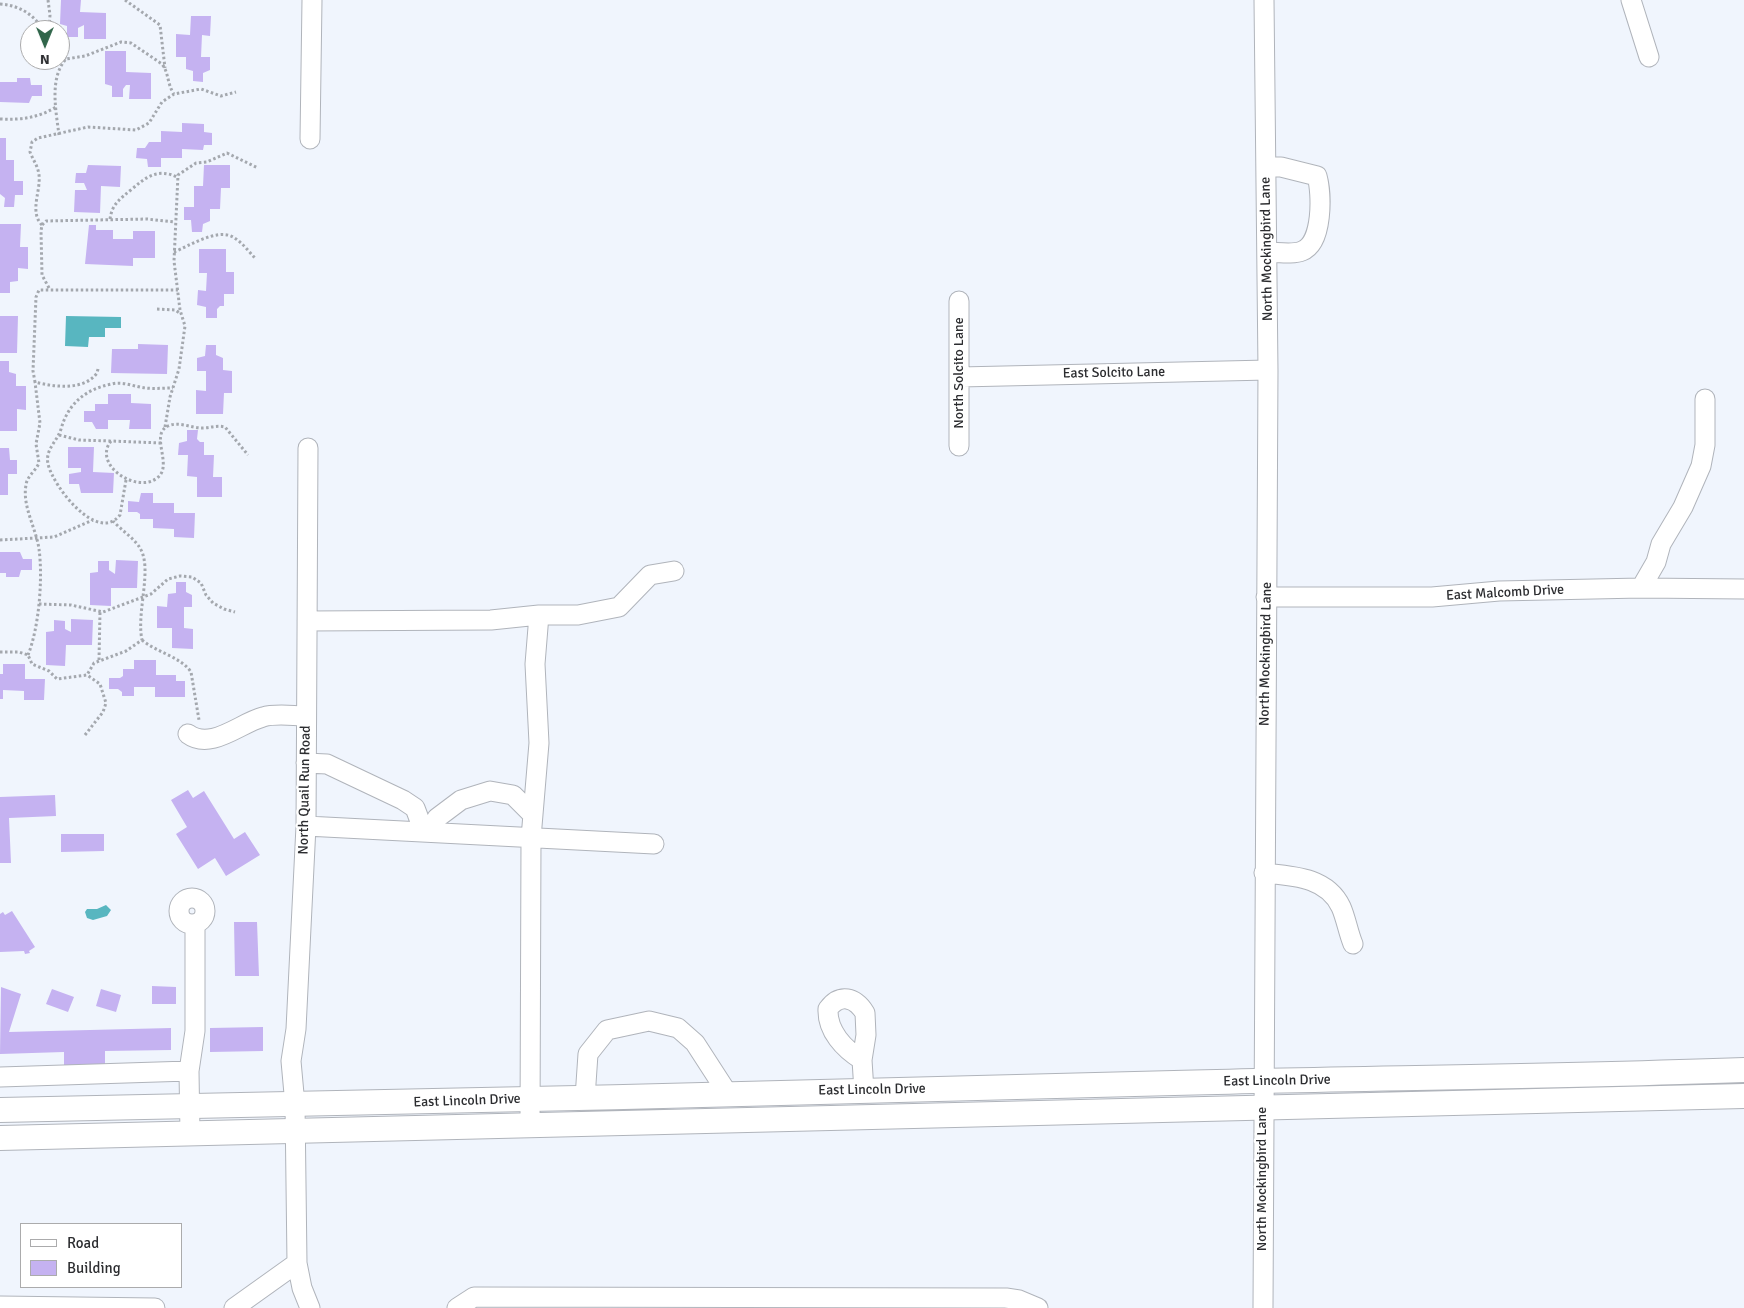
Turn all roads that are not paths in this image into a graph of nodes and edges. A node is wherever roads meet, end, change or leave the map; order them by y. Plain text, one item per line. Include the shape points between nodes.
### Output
1 (312, 0) edge
2 (1264, 0) edge
3 (1631, 0) edge
4 (1649, 57) dead end
5 (310, 139) dead end
6 (1266, 167) junction
7 (1267, 252) junction
8 (959, 300) dead end
9 (1268, 370) junction
10 (960, 377) junction
11 (1705, 399) dead end
12 (959, 446) dead end
13 (308, 448) dead end
14 (674, 571) dead end
15 (1642, 588) junction
16 (1744, 590) edge
17 (1266, 597) junction
18 (538, 615) junction
19 (307, 621) junction
20 (306, 716) junction
21 (193, 727) road end
22 (306, 763) junction
23 (533, 815) junction
24 (306, 826) junction
25 (427, 832) junction
26 (531, 838) junction
27 (654, 844) dead end
28 (1264, 873) junction
29 (195, 924) dead end
30 (1353, 944) dead end
31 (862, 1060) dead end
32 (1744, 1070) edge
33 (189, 1071) junction
34 (1599, 1075) junction
35 (0, 1076) edge
36 (1262, 1081) junction
37 (862, 1091) junction
38 (728, 1094) junction
39 (1744, 1096) edge
40 (585, 1098) junction
41 (530, 1099) junction
42 (1600, 1100) junction
43 (295, 1106) junction
44 (190, 1107) junction
45 (1262, 1108) junction
46 (0, 1110) edge
47 (858, 1118) junction
48 (530, 1126) junction
49 (296, 1131) junction
50 (190, 1134) junction
51 (0, 1138) edge
52 (297, 1263) junction
53 (661, 1303) edge
54 (0, 1306) edge
55 (155, 1308) edge
56 (234, 1308) edge
57 (310, 1308) edge
58 (457, 1308) edge
59 (1038, 1308) edge
60 (1263, 1308) edge

1 - 5 street
2 - 6 street, North Mockingbird Lane
3 - 4 street
6 - 7 street, North Mockingbird Lane
6 - 7 street via 1281,167 1317,176 1321,188 1319,221 1311,245 1301,252
7 - 9 street, North Mockingbird Lane
8 - 10 street, North Solcito Lane
9 - 10 street, East Solcito Lane
9 - 17 street, North Mockingbird Lane
10 - 12 street, North Solcito Lane
11 - 15 street via 1701,466
13 - 19 street, North Quail Run Road
14 - 18 street via 650,575 619,608 578,615
15 - 16 street, East Malcomb Drive
15 - 17 street, East Malcomb Drive via 1498,591 1432,597
17 - 28 street, North Mockingbird Lane
18 - 19 street via 491,620
18 - 23 street via 534,664 539,743
19 - 20 street, North Quail Run Road
20 - 21 street via 265,716 220,737 202,740
20 - 22 street, North Quail Run Road
22 - 24 street, North Quail Run Road
22 - 25 street via 327,764 403,800 415,808
23 - 25 street via 513,795 490,791 462,800 437,818
23 - 26 street
24 - 25 street
24 - 43 street, North Quail Run Road via 296,1029 291,1061
25 - 26 street
26 - 27 street
26 - 41 street
28 - 30 street via 1299,876 1316,882 1329,892 1342,909
28 - 36 street, North Mockingbird Lane
29 - 33 street via 195,1031
31 - 37 street
32 - 34 main road, East Lincoln Drive
33 - 35 street
33 - 44 street
34 - 36 main road, East Lincoln Drive
34 - 42 main road
36 - 37 main road, East Lincoln Drive
36 - 45 street, North Mockingbird Lane
37 - 38 main road, East Lincoln Drive
37 - 47 main road
38 - 40 main road, East Lincoln Drive
38 - 40 street via 695,1043 678,1028 649,1022 607,1030 588,1054
39 - 42 main road, East Lincoln Drive
40 - 41 main road, East Lincoln Drive
41 - 43 main road, East Lincoln Drive
41 - 48 street
42 - 45 main road, East Lincoln Drive
43 - 44 main road, East Lincoln Drive
43 - 49 street, North Quail Run Road
44 - 46 main road, East Lincoln Drive
44 - 50 street
45 - 47 main road, East Lincoln Drive
45 - 60 street, North Mockingbird Lane
47 - 48 main road, East Lincoln Drive
48 - 49 main road, East Lincoln Drive
49 - 50 main road, East Lincoln Drive
49 - 52 street, North Quail Run Road
50 - 51 main road, East Lincoln Drive
52 - 56 street
52 - 57 street, North Quail Run Road
53 - 58 street via 474,1297
53 - 59 street via 1006,1298
54 - 55 street

